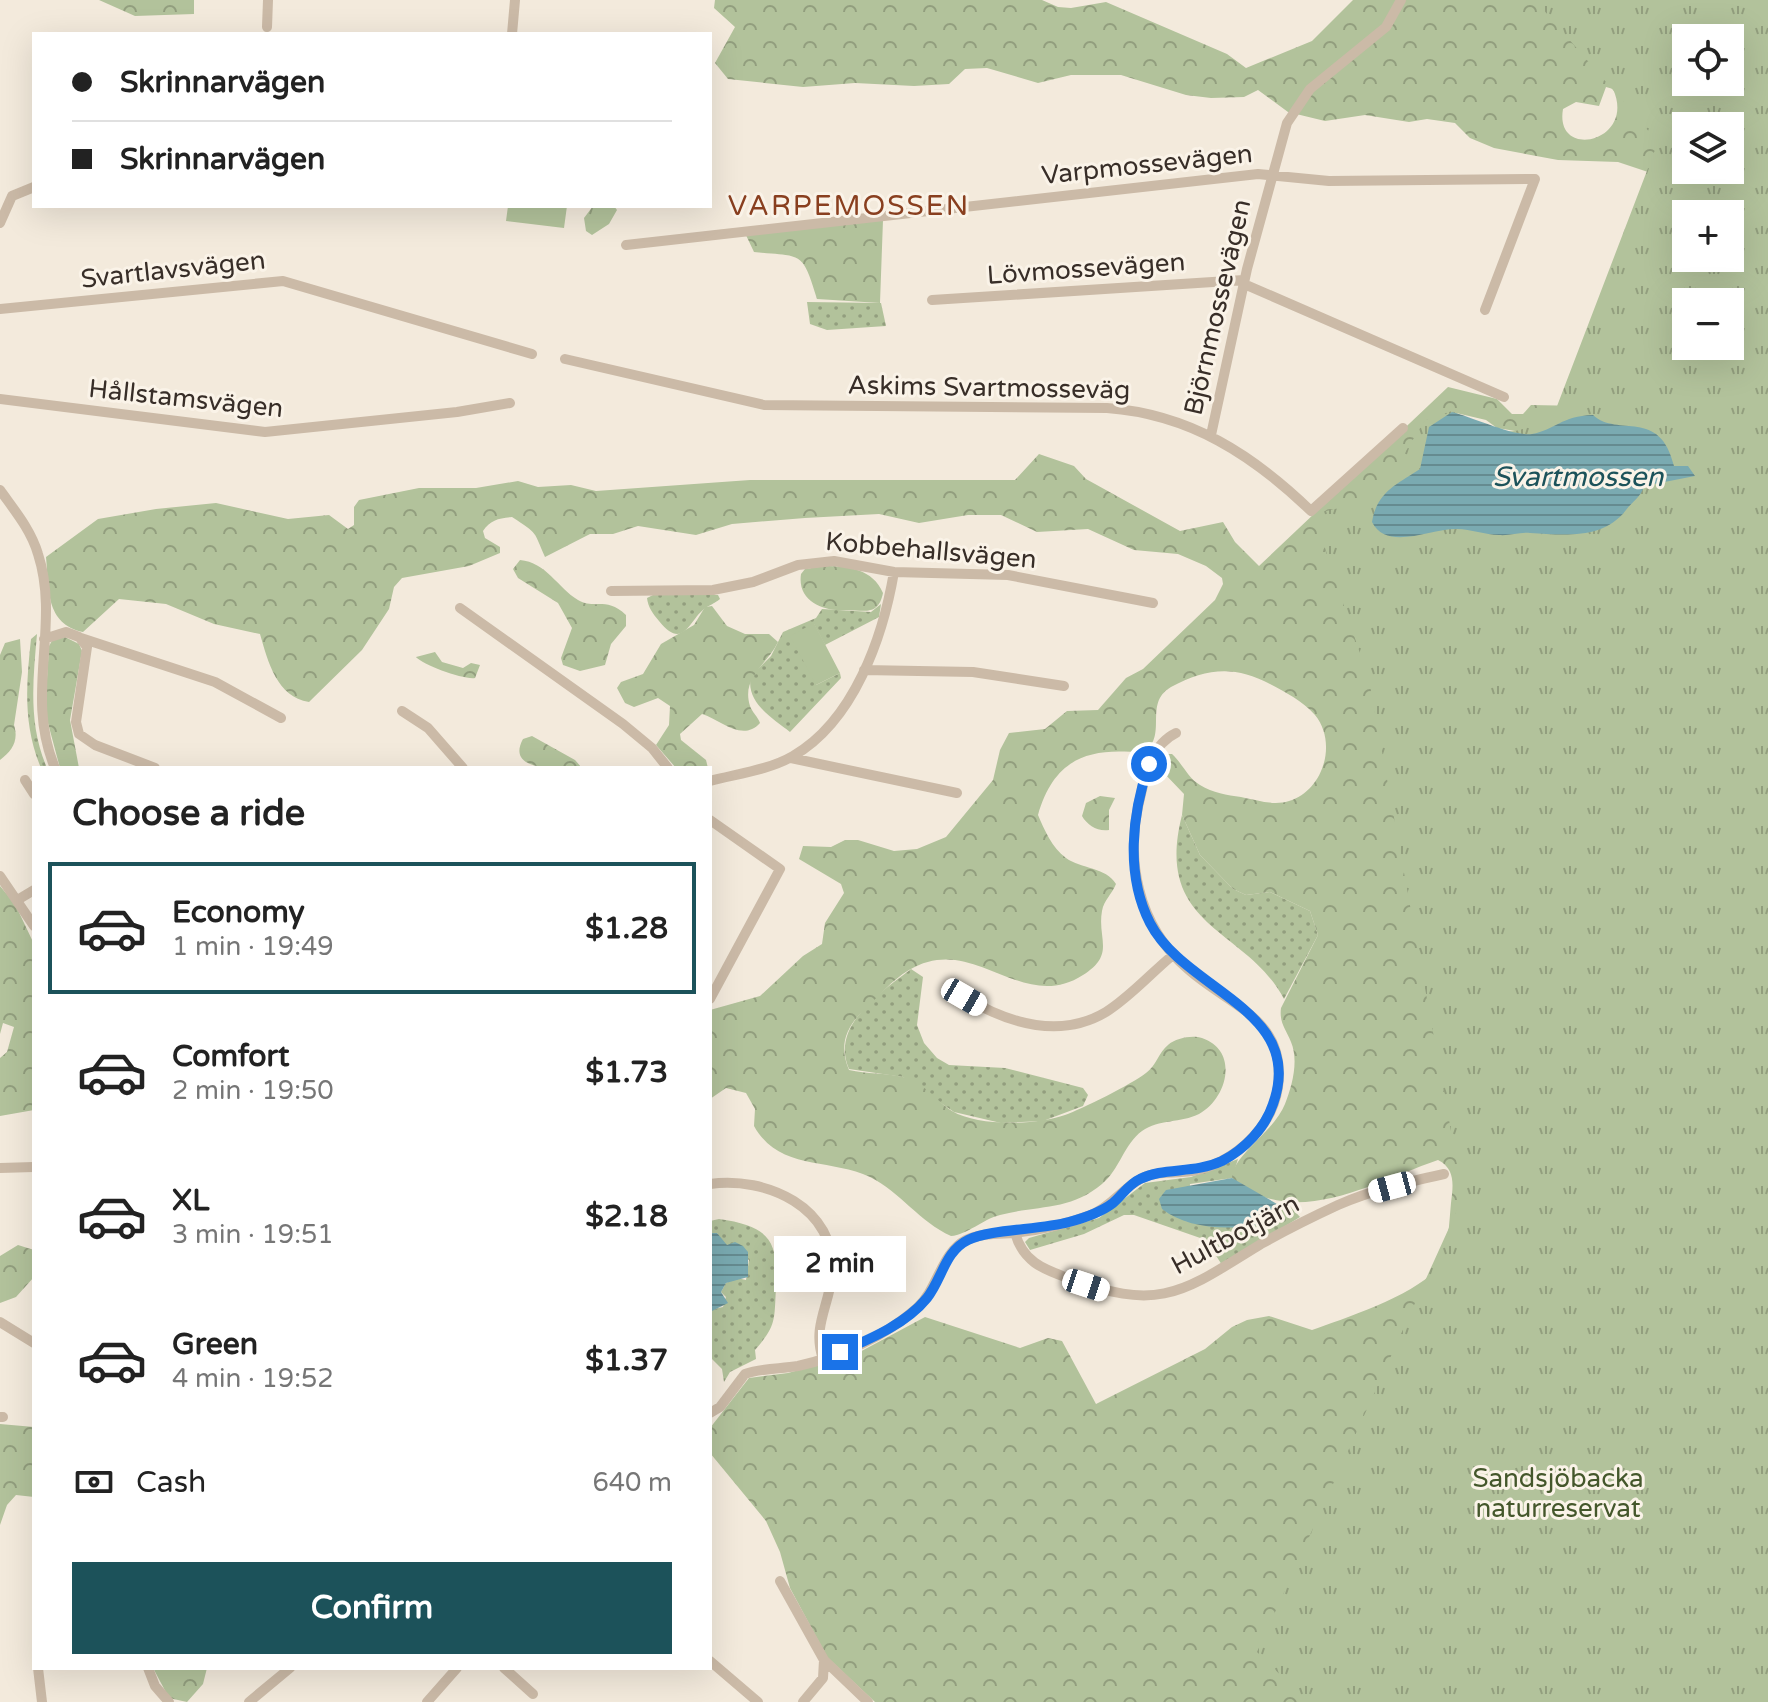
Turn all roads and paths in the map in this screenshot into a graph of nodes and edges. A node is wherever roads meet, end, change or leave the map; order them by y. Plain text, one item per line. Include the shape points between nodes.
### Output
1 (268, 0) edge
2 (515, 0) edge
3 (1401, 0) edge
4 (267, 27) dead end
5 (512, 32) edge
6 (1271, 173) junction
7 (32, 188) edge
8 (0, 223) edge
9 (626, 245) dead end
10 (1244, 282) junction
11 (932, 300) dead end
12 (0, 309) edge
13 (1485, 310) dead end
14 (532, 354) dead end
15 (565, 359) dead end
16 (1504, 397) dead end
17 (0, 399) edge
18 (510, 403) dead end
19 (1403, 428) dead end
20 (1211, 435) junction
21 (0, 490) edge
22 (894, 572) junction
23 (611, 591) dead end
24 (1153, 603) dead end
25 (460, 608) dead end
26 (79, 637) junction
27 (44, 639) junction
28 (864, 670) junction
29 (1064, 686) dead end
30 (402, 711) dead end
31 (281, 718) dead end
32 (1176, 733) dead end
33 (791, 758) junction
34 (54, 766) edge
35 (150, 766) edge
36 (461, 766) edge
37 (666, 766) edge
38 (25, 780) dead end
39 (712, 780) edge
40 (32, 791) edge
41 (957, 793) dead end
42 (712, 821) edge
43 (0, 876) edge
44 (32, 891) edge
45 (19, 899) junction
46 (32, 922) edge
47 (1173, 955) junction
48 (712, 995) edge
49 (964, 997) dead end
50 (32, 1167) edge
51 (0, 1168) edge
52 (1444, 1174) dead end
53 (712, 1184) edge
54 (1015, 1233) junction
55 (0, 1322) edge
56 (32, 1342) edge
57 (823, 1359) junction
58 (712, 1412) edge
59 (780, 1581) dead end
60 (824, 1660) junction
61 (712, 1663) edge
62 (38, 1670) edge
63 (149, 1670) edge
64 (288, 1670) edge
65 (455, 1670) edge
66 (506, 1670) edge
67 (533, 1694) dead end
68 (42, 1702) edge
69 (169, 1702) edge
70 (249, 1702) edge
71 (427, 1702) edge
72 (758, 1702) edge
73 (803, 1702) edge
74 (868, 1702) edge

1 - 4 street
2 - 5 street
3 - 6 street, Björnmossevägen via 1386,27 1298,105 1279,142
6 - 9 street, Varpmossevägen
6 - 10 street, Björnmossevägen
6 - 13 street, Varpmossevägen via 1329,181 1535,179
7 - 8 street via 12,196
10 - 11 street, Lövmossevägen
10 - 16 street, Lövmossevägen
10 - 20 street, Björnmossevägen
12 - 14 street, Svartlavsvägen via 291,281
15 - 20 street, Askims Svartmosseväg via 764,405 1106,408 1160,415
17 - 18 street, Hållstamsvägen via 265,432
19 - 20 street, Askims Svartmosseväg via 1311,511 1263,467
21 - 27 street via 39,556 46,593
22 - 23 street, Kobbehallsvägen via 821,561 713,590
22 - 24 street, Kobbehallsvägen via 1008,575
22 - 28 street
25 - 37 street via 623,724
26 - 27 street via 59,631
26 - 31 street via 215,682
26 - 35 street via 87,653 76,722 79,734
27 - 34 street via 40,721
28 - 29 street via 973,672
28 - 33 street via 835,716
30 - 36 street via 428,728
32 - 47 street via 1149,764 1134,835 1143,906
33 - 39 street
33 - 41 street
38 - 40 street
42 - 48 street via 780,869
43 - 45 street
44 - 45 street
45 - 46 street
47 - 49 street via 1113,1006 1079,1022 1018,1023
47 - 54 street via 1254,1016 1271,1039 1278,1088 1265,1122 1245,1145 1220,1161 1199,1170 1147,1176 1100,1211
50 - 51 street
52 - 54 street, Hultbotjärn via 1341,1203 1206,1280 1164,1294 1118,1294 1058,1274 1030,1260
53 - 57 street via 740,1180 773,1188 799,1204 817,1225 832,1266 817,1331
54 - 57 street via 966,1241 952,1252 918,1308 866,1341
55 - 56 street
57 - 58 street via 745,1374
59 - 60 street
60 - 73 street via 823,1678
60 - 74 street
61 - 72 street
62 - 68 street
63 - 69 street
64 - 70 street
65 - 71 street
66 - 67 street

